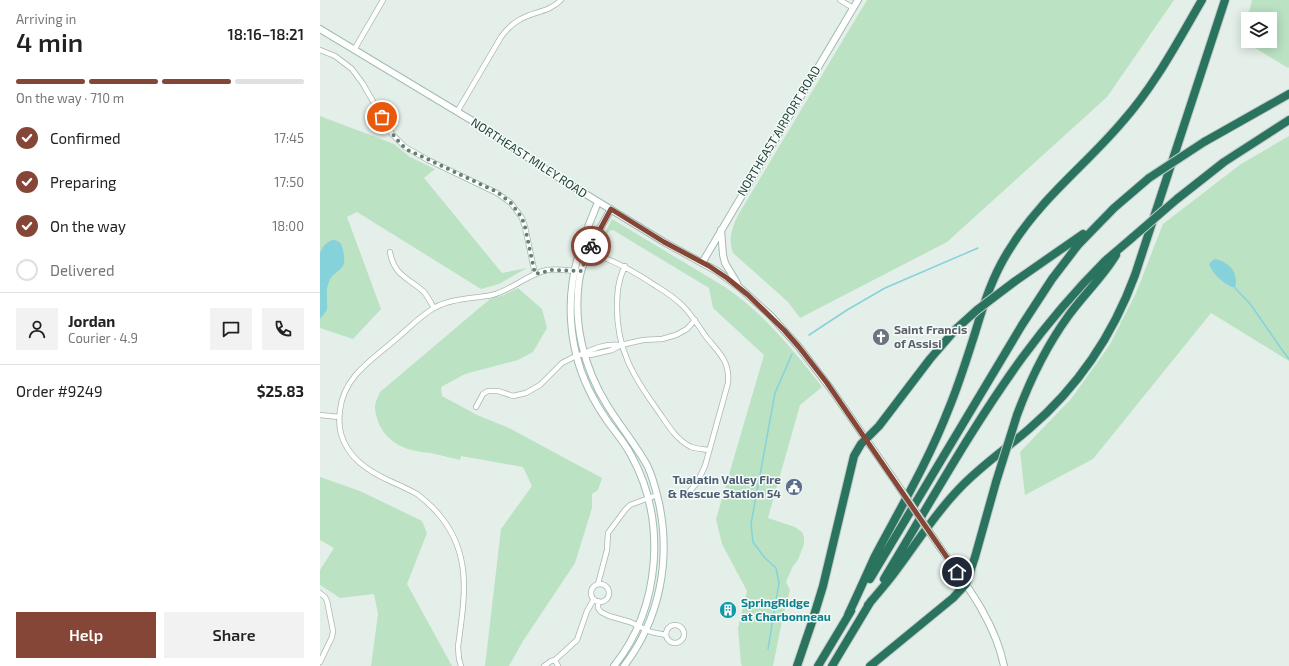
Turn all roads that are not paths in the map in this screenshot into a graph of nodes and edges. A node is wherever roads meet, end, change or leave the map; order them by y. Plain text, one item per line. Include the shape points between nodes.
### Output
1 (383, 0) edge
2 (561, 0) edge
3 (840, 0) edge
4 (858, 0) edge
5 (1202, 0) edge
6 (1226, 0) edge
7 (853, 8) junction
8 (320, 29) edge
9 (320, 50) edge
10 (354, 50) junction
11 (1289, 94) edge
12 (456, 112) junction
13 (1289, 120) edge
14 (598, 202) junction
15 (611, 209) junction
16 (1101, 221) junction
17 (721, 230) junction
18 (1120, 249) junction
19 (390, 252) dead end
20 (599, 256) dead end
21 (702, 263) junction
22 (625, 266) junction
23 (574, 271) junction
24 (581, 271) junction
25 (535, 274) junction
26 (739, 287) junction
27 (434, 308) junction
28 (695, 320) junction
29 (621, 345) junction
30 (583, 354) junction
31 (576, 356) junction
32 (476, 407) dead end
33 (320, 415) edge
34 (339, 417) junction
35 (865, 439) junction
36 (709, 450) junction
37 (688, 493) dead end
38 (657, 495) junction
39 (648, 498) junction
40 (598, 584) junction
41 (966, 584) junction
42 (320, 593) edge
43 (596, 600) junction
44 (868, 605) junction
45 (848, 615) junction
46 (639, 627) junction
47 (646, 630) junction
48 (666, 635) junction
49 (555, 660) junction
50 (320, 662) edge
51 (461, 666) edge
52 (544, 666) edge
53 (558, 666) edge
54 (614, 666) edge
55 (624, 666) edge
56 (797, 666) edge
57 (818, 666) edge
58 (832, 666) edge
59 (870, 666) edge
60 (1004, 666) edge

1 - 10 street
2 - 12 street via 554,7 519,20 507,29
3 - 7 street
4 - 7 street, NORTHEAST AIRPORT ROAD
5 - 45 highway via 1132,111 1036,212 1005,256 990,287 941,428
6 - 44 highway via 1135,275 1107,336 1084,370 1045,415 954,494
7 - 17 street, NORTHEAST AIRPORT ROAD
8 - 10 street, NORTHEAST MILEY ROAD
9 - 25 street via 335,56 352,69 392,134 404,147 497,192 511,203 522,218
10 - 12 street, NORTHEAST MILEY ROAD
11 - 16 highway, bridge via 1204,142 1149,178
12 - 14 street, NORTHEAST MILEY ROAD
13 - 18 highway, bridge via 1201,179
14 - 15 street, NORTHEAST MILEY ROAD
14 - 23 street
15 - 21 street, NORTHEAST MILEY ROAD
15 - 24 street
16 - 35 highway, bridge via 1014,282 956,329 879,426
16 - 45 highway via 1078,245 1037,302
17 - 21 street, NORTHEAST AIRPORT ROAD
17 - 26 street via 721,249 725,263
18 - 41 highway, bridge via 1110,266 1077,304 1052,341 1031,380 1017,415
18 - 44 highway via 1057,314 1023,357 970,437
19 - 27 street via 401,275 422,291
20 - 22 street
21 - 26 street, NORTHEAST MILEY ROAD
22 - 28 street via 673,296
22 - 29 street via 616,297
23 - 24 street
23 - 25 street via 552,270
23 - 31 street via 570,311
24 - 30 street via 578,315
25 - 27 street via 503,291 458,300
26 - 35 street via 771,316 799,347
27 - 34 street via 353,377 344,394
28 - 29 street via 687,329 676,335
28 - 36 street via 724,358 728,372 728,383
29 - 30 street via 612,344
29 - 36 street via 634,376 677,436 691,447
30 - 31 street
30 - 38 street via 598,390 648,467
31 - 32 street via 557,367 536,388 513,396 488,391 483,394
31 - 39 street via 594,400 635,462
33 - 34 street
34 - 51 street via 344,443 355,459 369,471 410,490 424,500 437,512 453,535 461,558 464,578 458,647
35 - 41 street, bridge
35 - 56 highway via 852,463 821,593
36 - 37 street via 700,477
38 - 39 street
38 - 47 street via 663,526 663,564 659,593
39 - 40 street via 630,505 608,533 607,555
39 - 46 street via 655,547 647,604
40 - 43 street via 592,588 591,593
40 - 43 street via 607,586 609,594 606,600
41 - 59 highway via 953,598
41 - 60 street via 991,627
42 - 50 street via 327,601 333,631
43 - 46 street via 598,608 605,614
43 - 49 street via 587,611 577,640
44 - 58 highway
45 - 57 highway
46 - 47 street
46 - 54 street
47 - 48 street
47 - 55 street
48 - 48 street via 668,640 677,643 685,634 683,628 675,624 669,626
49 - 52 street
49 - 53 street

